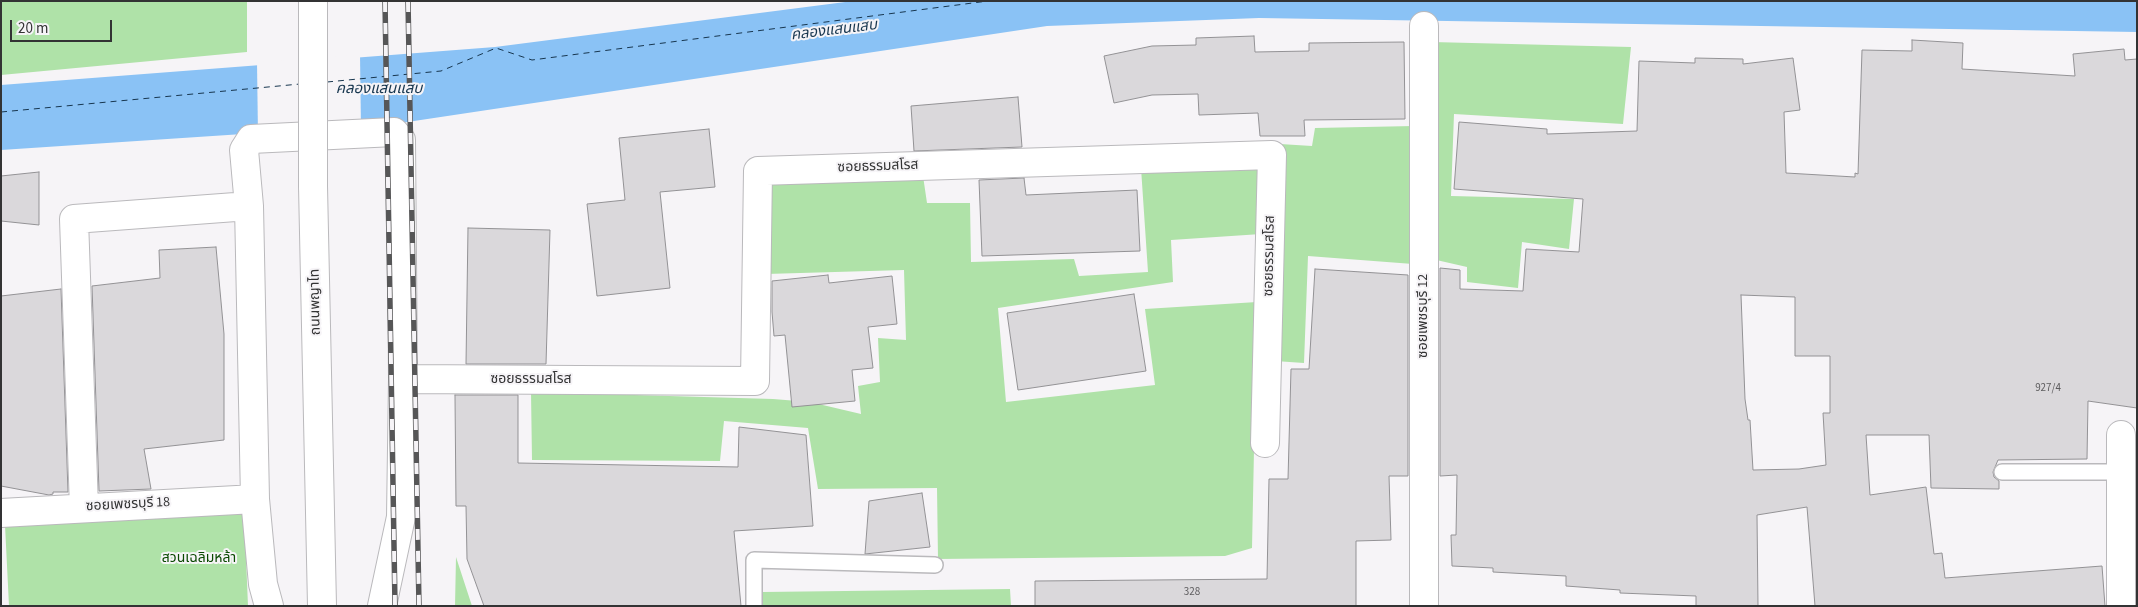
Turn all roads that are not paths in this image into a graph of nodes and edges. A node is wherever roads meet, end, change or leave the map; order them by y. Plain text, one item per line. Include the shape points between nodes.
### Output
1 (312, 1) edge
2 (1424, 26) dead end
3 (249, 206) junction
4 (403, 379) junction
5 (2121, 435) dead end
6 (1265, 443) dead end
7 (2002, 472) dead end
8 (2121, 472) junction
9 (255, 499) junction
10 (84, 508) junction
11 (1, 513) edge
12 (935, 564) dead end
13 (322, 605) edge
14 (269, 606) edge
15 (382, 606) edge
16 (754, 606) edge
17 (1424, 606) edge
18 (2121, 606) edge

1 - 13 street, ถนนพญาไท, bridge
2 - 17 street, ซอยเพชรบุรี 12
3 - 4 street via 244,150 251,139 394,132 401,140
3 - 9 street
3 - 10 street via 74,219
4 - 6 street, ซอยธรรมสโรส via 755,381 758,171 1272,155
4 - 15 street via 401,517
5 - 8 street
7 - 8 lane
8 - 18 street
9 - 10 street, ซอยเพชรบุรี 18
9 - 14 street via 263,584
10 - 11 street, ซอยเพชรบุรี 18
12 - 16 lane via 754,560

